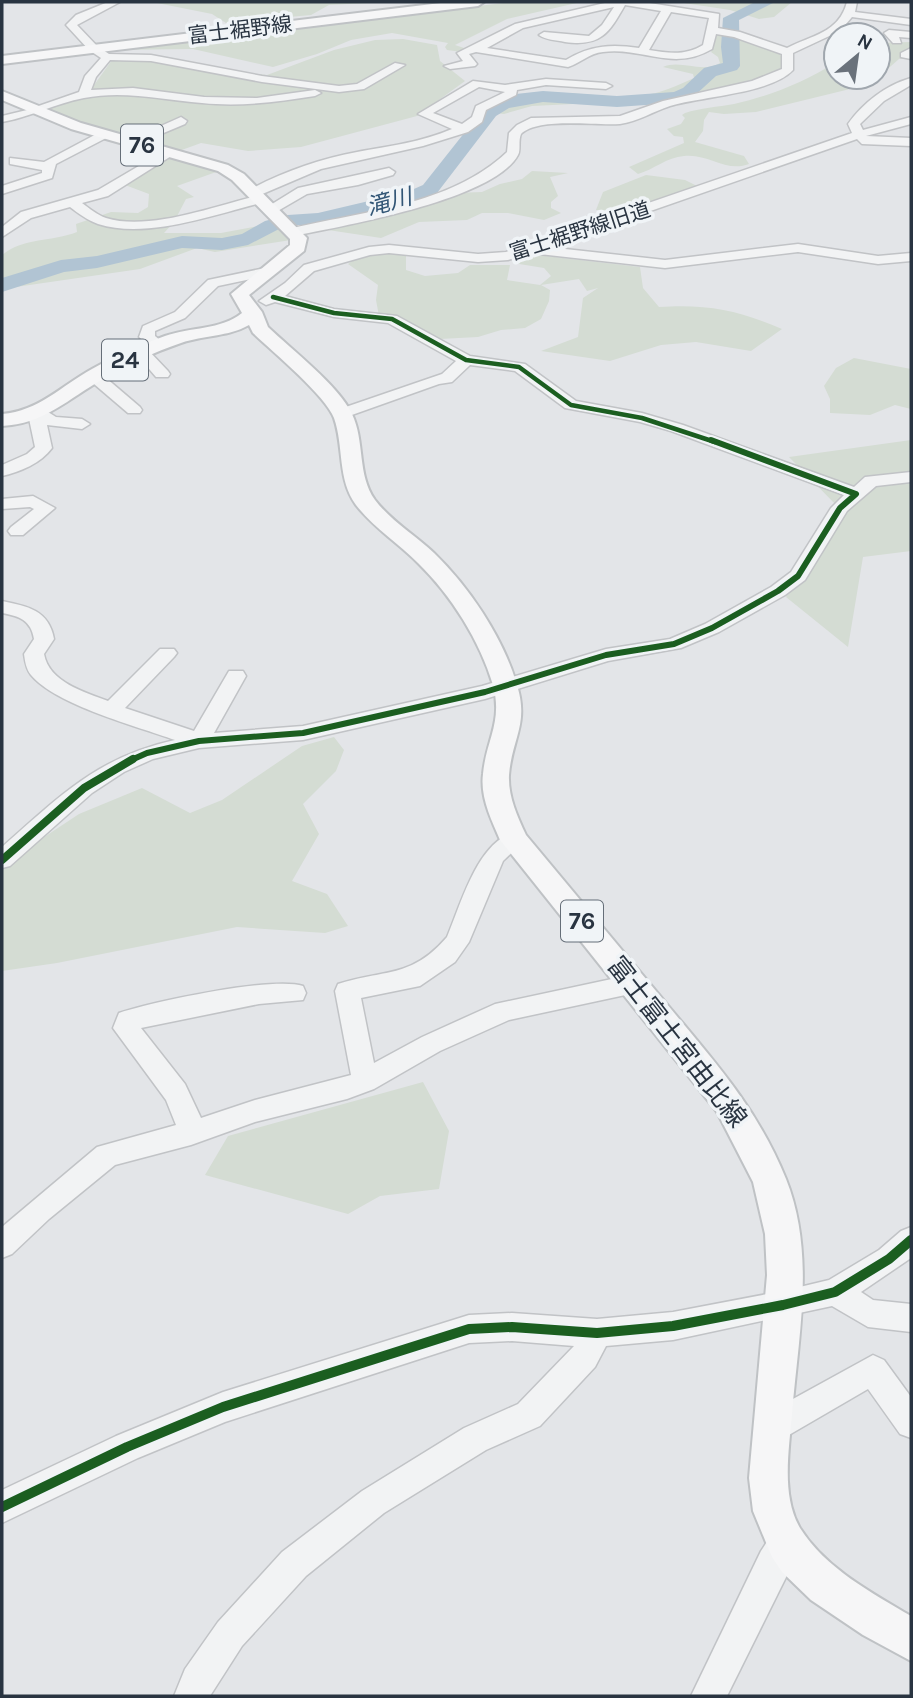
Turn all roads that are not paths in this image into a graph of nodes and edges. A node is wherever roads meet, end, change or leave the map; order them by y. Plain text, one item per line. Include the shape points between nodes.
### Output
1 (115, 2) edge
2 (478, 2) edge
3 (623, 2) edge
4 (668, 8) junction
5 (851, 8) edge
6 (570, 14) junction
7 (911, 23) edge
8 (816, 29) dead end
9 (715, 31) junction
10 (822, 31) edge
11 (911, 35) edge
12 (822, 38) edge
13 (897, 41) dead end
14 (531, 45) junction
15 (93, 48) junction
16 (477, 49) junction
17 (643, 51) junction
18 (911, 51) edge
19 (788, 52) junction
20 (911, 56) edge
21 (107, 57) junction
22 (2, 60) edge
23 (399, 65) dead end
24 (450, 66) dead end
25 (911, 81) edge
26 (606, 86) dead end
27 (336, 88) junction
28 (508, 88) junction
29 (84, 94) junction
30 (2, 95) edge
31 (37, 110) junction
32 (5, 118) edge
33 (911, 120) edge
34 (181, 121) dead end
35 (464, 129) junction
36 (104, 134) junction
37 (853, 136) junction
38 (131, 142) junction
39 (911, 142) edge
40 (170, 153) junction
41 (14, 161) dead end
42 (48, 167) junction
43 (389, 172) dead end
44 (2, 190) edge
45 (73, 203) junction
46 (273, 212) junction
47 (2, 233) edge
48 (531, 249) junction
49 (911, 257) edge
50 (264, 294) junction
51 (151, 349) junction
52 (466, 360) junction
53 (162, 374) dead end
54 (93, 375) junction
55 (134, 410) dead end
56 (38, 413) junction
57 (343, 413) junction
58 (2, 419) edge
59 (82, 424) dead end
60 (2, 471) edge
61 (911, 477) edge
62 (856, 494) junction
63 (2, 504) edge
64 (17, 531) dead end
65 (2, 607) edge
66 (167, 653) dead end
67 (236, 676) dead end
68 (503, 686) junction
69 (112, 709) junction
70 (199, 741) junction
71 (514, 841) junction
72 (2, 860) edge
73 (635, 984) junction
74 (294, 993) dead end
75 (365, 1081) junction
76 (191, 1133) junction
77 (911, 1240) edge
78 (2, 1245) edge
79 (835, 1292) junction
80 (783, 1305) junction
81 (911, 1318) edge
82 (597, 1333) junction
83 (909, 1416) edge
84 (771, 1428) junction
85 (2, 1507) edge
86 (786, 1543) junction
87 (911, 1640) edge
88 (192, 1696) edge
89 (709, 1696) edge

1 - 15 street via 71,25
2 - 15 main road, 富士裾野線
3 - 4 street
3 - 6 street
3 - 14 street via 598,37
4 - 9 street via 715,16
4 - 17 street
5 - 7 street
6 - 14 street
6 - 16 street via 519,26
8 - 10 street
9 - 17 street via 708,47 690,57
9 - 19 street via 739,32
11 - 13 street via 889,33
12 - 19 street
14 - 16 street
14 - 17 street via 568,64 579,53 596,48
15 - 21 street
15 - 22 main road, 富士裾野線
16 - 24 street via 462,53 471,64
18 - 20 street via 905,55
19 - 46 street via 787,70 755,84 667,103 621,120 525,125 513,133 513,153 494,171 419,204
21 - 27 street via 152,58
21 - 29 street via 91,76
23 - 27 street via 360,87
25 - 37 street via 862,113
26 - 28 street via 546,82
27 - 29 street via 257,101 133,91
28 - 35 street via 512,93 480,108 478,119
28 - 35 street via 477,83 424,114
29 - 31 street
30 - 31 main road, 76
31 - 32 street
31 - 36 main road, 76
33 - 37 street, 富士裾野線旧道
34 - 38 street
35 - 46 street via 280,178
36 - 38 main road, 76
36 - 42 street via 69,147
37 - 39 street
37 - 48 street, 富士裾野線旧道
38 - 40 main road, 76
40 - 45 street via 103,193
40 - 46 main road, 76 via 223,168
41 - 42 street
42 - 44 street via 48,175
43 - 46 street via 303,191
45 - 46 street via 104,221 145,223 197,214
45 - 47 street via 12,217
46 - 50 main road via 299,238 298,247
48 - 49 street via 665,264 798,248 878,260
48 - 50 street, 富士裾野線旧道 via 495,259 369,251 309,268
50 - 51 main road, 24 via 238,325 184,336
50 - 51 street via 213,283 180,314 148,329
50 - 52 street via 334,313 392,319
50 - 57 main road, 富士富士宮由比線 / 76 via 260,328 326,390
51 - 53 street
51 - 54 main road, 24
52 - 57 street via 446,379
52 - 62 street via 519,367 570,405 677,428
54 - 55 street
54 - 56 main road, 24
56 - 58 main road, 24
56 - 59 street via 52,421
56 - 60 street via 44,448
57 - 68 main road, 富士富士宮由比線 / 76 via 356,483 364,499 450,586 494,657
61 - 62 street via 871,481
62 - 68 street via 840,509 798,576 712,628 674,644 606,655
63 - 64 street via 33,500 46,508
65 - 69 street via 27,612 42,626 44,639 34,654 37,669 47,679
66 - 69 street
67 - 70 street
68 - 70 street via 303,733
68 - 71 main road, 富士富士宮由比線 / 76 via 510,711 496,775 498,802
69 - 70 street
70 - 72 street via 147,753 116,767 84,788
71 - 73 main road, 富士富士宮由比線 / 76
71 - 75 street via 494,856 457,942 446,955 411,979 347,991
73 - 75 street via 504,1011
73 - 80 main road, 富士富士宮由比線 / 76 via 729,1102 770,1178 783,1234
74 - 76 street via 259,994 128,1020 126,1028 173,1091 191,1124
75 - 76 street
76 - 78 street via 107,1155
77 - 79 street
79 - 80 street
79 - 81 street via 868,1313
80 - 82 street via 673,1326
80 - 84 main road, 富士富士宮由比線 / 76
82 - 85 street via 469,1329 223,1407
82 - 88 street via 584,1357 529,1415 475,1439 373,1502 294,1564 230,1634 197,1681
83 - 84 street via 873,1370
84 - 86 main road, 富士富士宮由比線 / 76 via 771,1511
86 - 87 main road, 富士富士宮由比線 / 76 via 803,1564 842,1596
86 - 89 street

